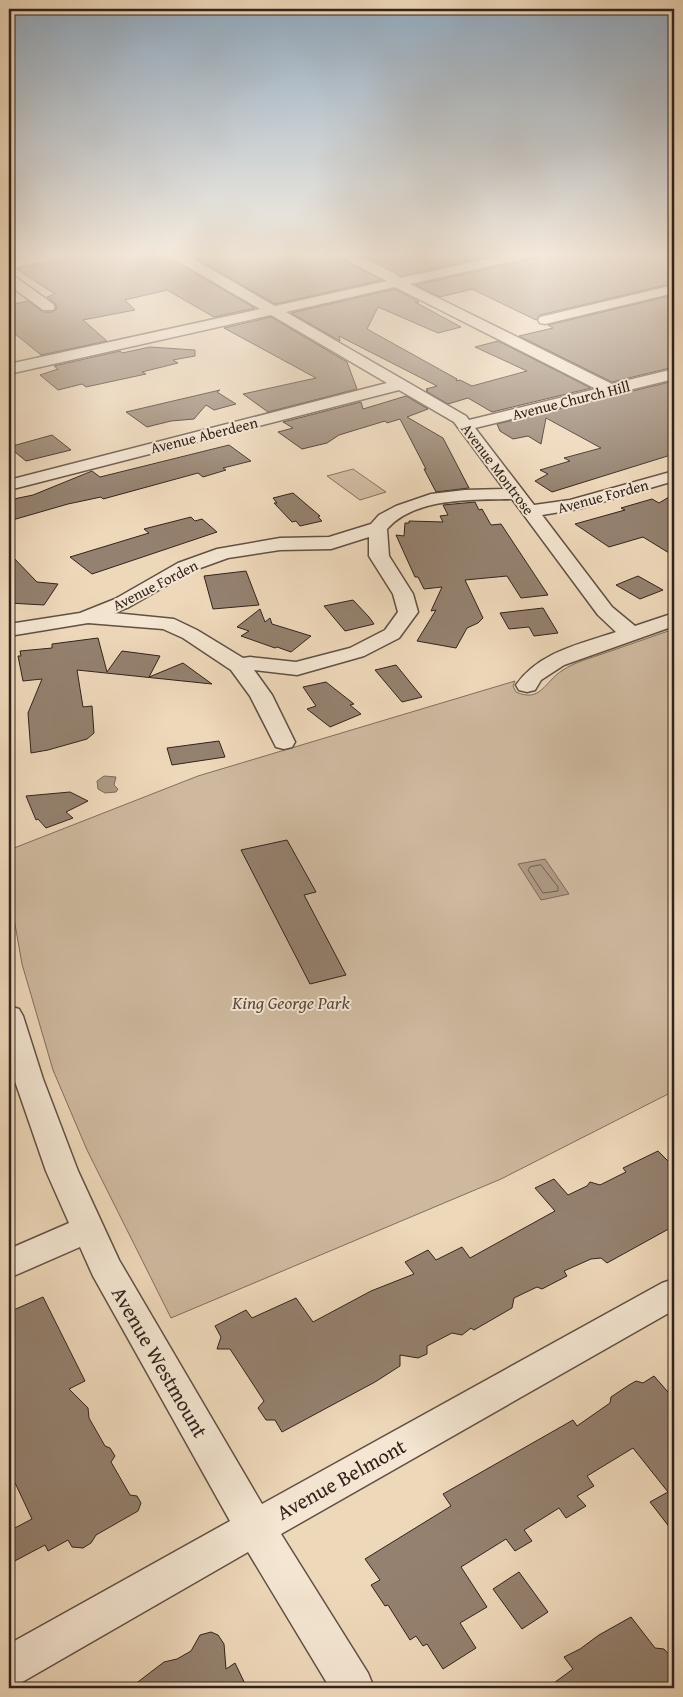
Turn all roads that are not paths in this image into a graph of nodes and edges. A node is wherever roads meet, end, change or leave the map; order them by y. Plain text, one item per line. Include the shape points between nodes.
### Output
1 (173, 332) edge
2 (310, 332) edge
3 (497, 332) edge
4 (9, 369) edge
5 (674, 374) edge
6 (400, 385) junction
7 (611, 390) junction
8 (467, 425) junction
9 (674, 476) edge
10 (9, 485) edge
11 (517, 494) junction
12 (530, 512) junction
13 (378, 528) junction
14 (331, 542) junction
15 (379, 556) junction
16 (151, 586) junction
17 (85, 618) junction
18 (674, 619) edge
19 (167, 623) junction
20 (9, 630) edge
21 (632, 633) junction
22 (238, 665) junction
23 (298, 669) junction
24 (527, 685) dead end
25 (262, 695) junction
26 (284, 742) dead end
27 (9, 1016) edge
28 (88, 1230) junction
29 (9, 1264) edge
30 (674, 1292) edge
31 (255, 1528) junction
32 (9, 1666) edge
33 (353, 1688) edge

1 - 4 street
2 - 6 street, Avenue Montrose
3 - 7 street
5 - 7 street, Avenue Church Hill
6 - 8 street, Avenue Montrose
6 - 10 street, Avenue Aberdeen
7 - 8 street, Avenue Church Hill
8 - 11 street, Avenue Montrose
9 - 12 street, Avenue Forden via 572,505
11 - 12 street, Avenue Montrose
11 - 13 street, Avenue Forden via 465,494 437,498 402,510
12 - 21 street, Avenue Montrose via 605,611
13 - 14 street, Avenue Forden
13 - 15 street
14 - 15 street, Avenue Forden
14 - 16 street, Avenue Forden via 280,544 224,553 185,567
15 - 23 street via 407,604 408,612 400,626 368,648
16 - 17 street, Avenue Forden via 122,603
16 - 19 street
17 - 19 street
17 - 20 street, Avenue Forden
18 - 21 street
19 - 22 street
21 - 24 street via 556,660 533,676
22 - 23 street
22 - 25 street
23 - 25 street via 275,690
25 - 26 street
27 - 28 street, Avenue Westmount via 28,1079
28 - 29 street
28 - 31 street, Avenue Westmount
30 - 31 street, Avenue Belmont
31 - 32 street, Avenue Belmont
31 - 33 street, Avenue Westmount

